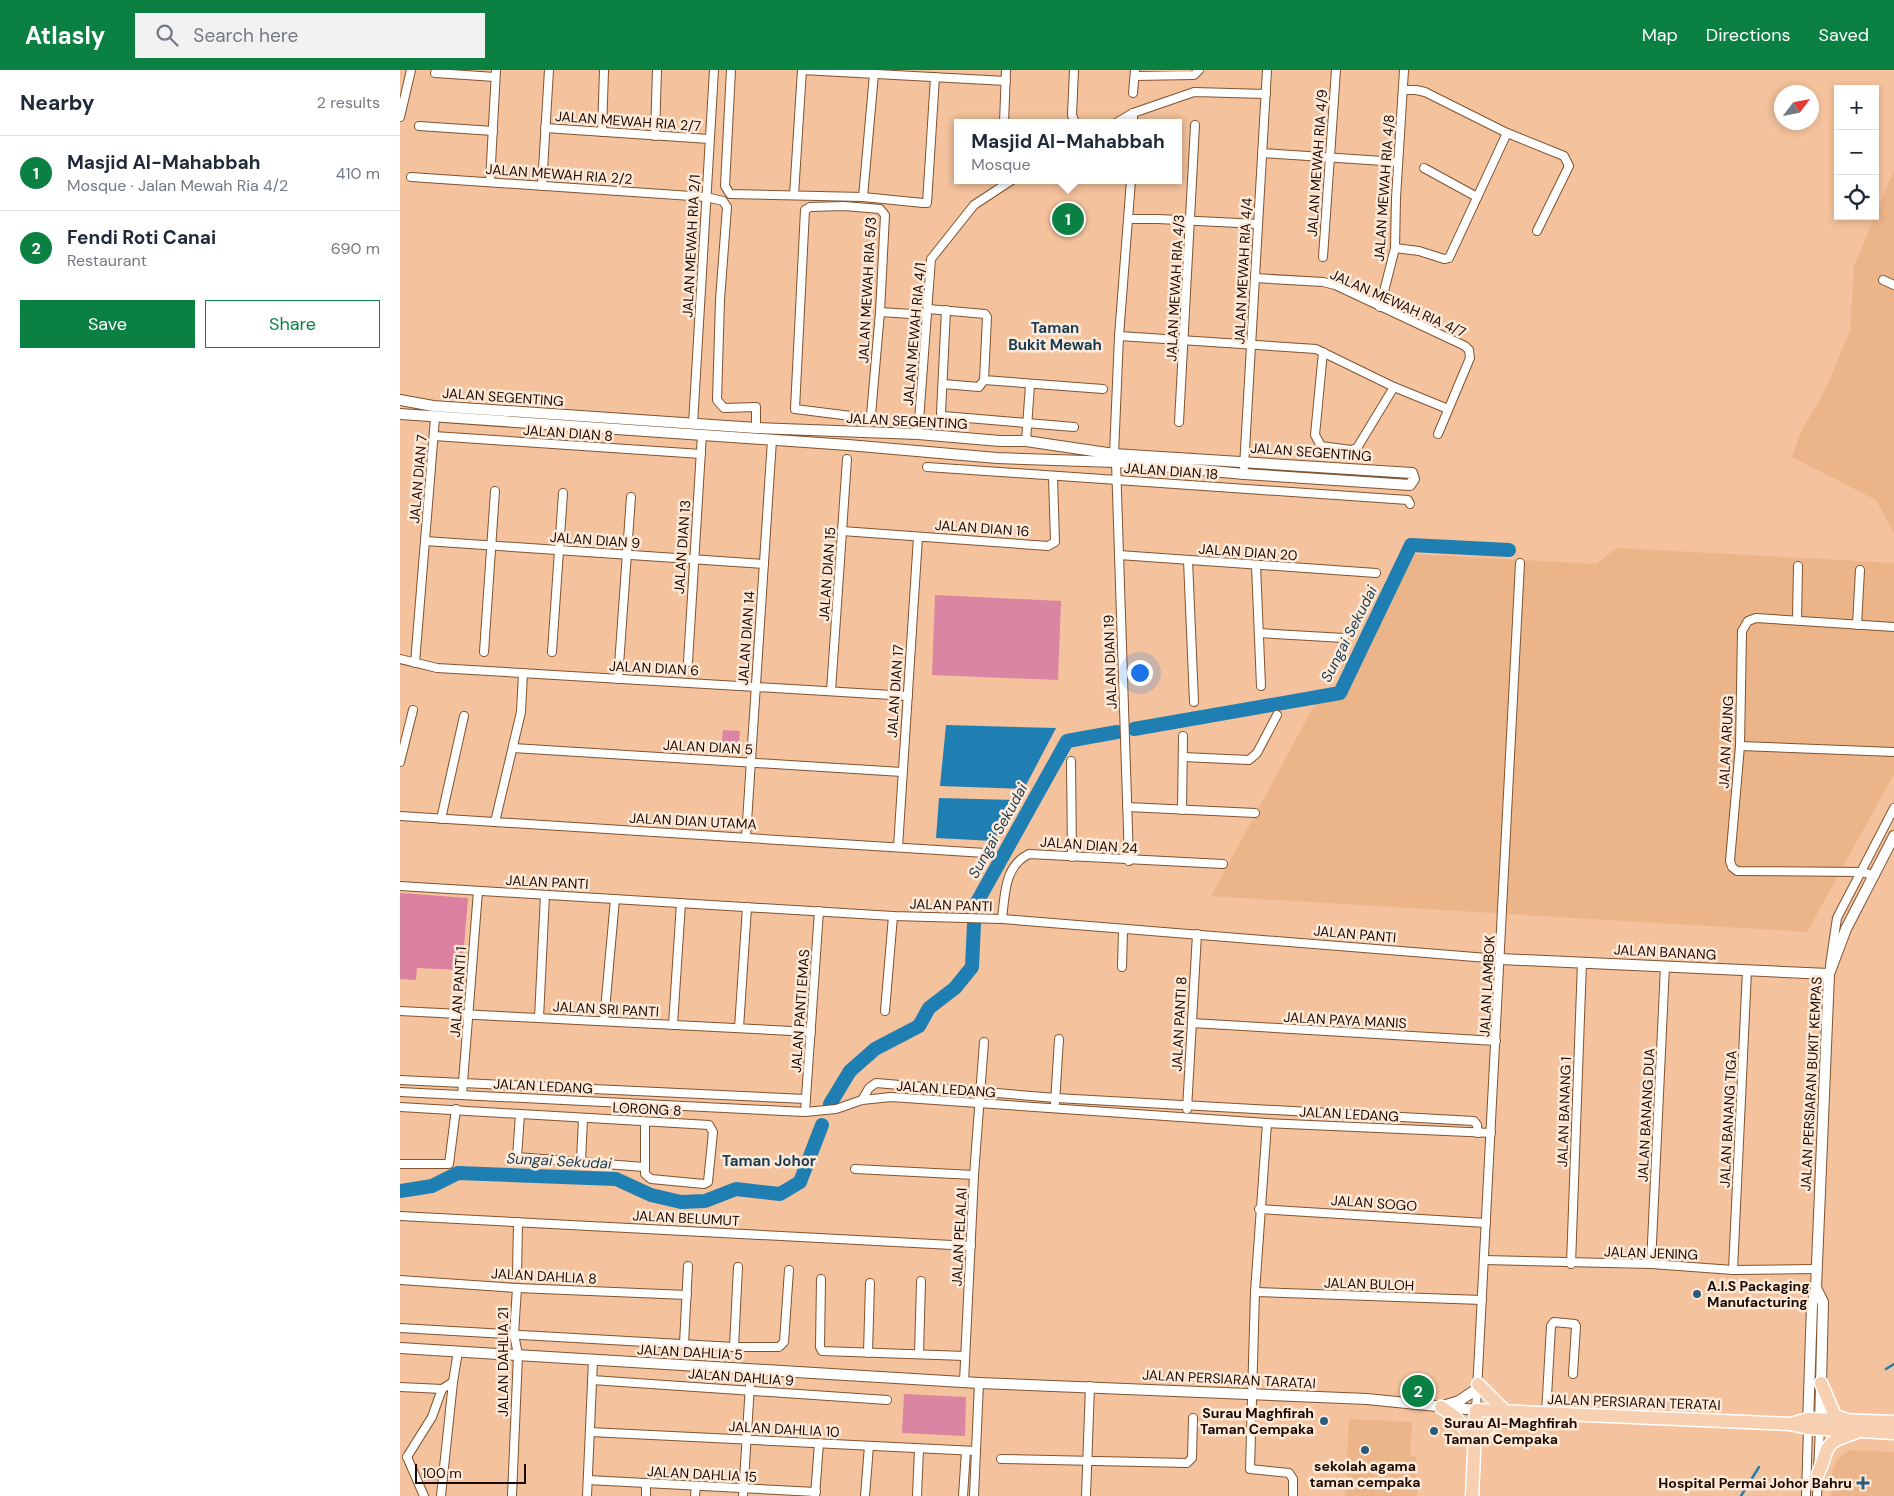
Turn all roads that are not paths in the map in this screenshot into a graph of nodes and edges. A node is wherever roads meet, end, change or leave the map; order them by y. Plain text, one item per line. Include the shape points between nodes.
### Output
1 (411, 70) edge
2 (549, 70) edge
3 (604, 70) edge
4 (657, 70) edge
5 (714, 70) edge
6 (731, 70) edge
7 (802, 70) edge
8 (1006, 70) edge
9 (1074, 70) edge
10 (1199, 70) edge
11 (1267, 70) edge
12 (1336, 70) edge
13 (1404, 70) edge
14 (1135, 73) edge
15 (435, 74) dead end
16 (495, 74) edge
17 (874, 74) junction
18 (935, 77) junction
19 (1006, 81) junction
20 (1403, 90) junction
21 (1133, 92) dead end
22 (1266, 94) junction
23 (1133, 113) junction
24 (400, 117) edge
25 (1004, 119) edge
26 (1074, 119) edge
27 (1123, 119) edge
28 (1133, 119) edge
29 (1195, 125) dead end
30 (419, 126) dead end
31 (546, 128) junction
32 (492, 131) junction
33 (602, 132) junction
34 (1507, 133) junction
35 (655, 136) junction
36 (710, 139) junction
37 (1262, 153) junction
38 (1330, 158) junction
39 (1398, 162) junction
40 (1424, 168) dead end
41 (411, 177) dead end
42 (490, 182) junction
43 (1006, 184) edge
44 (1131, 184) edge
45 (542, 186) junction
46 (794, 195) junction
47 (706, 197) junction
48 (864, 197) junction
49 (1477, 197) junction
50 (1129, 219) junction
51 (1191, 220) junction
52 (1258, 224) junction
53 (1537, 231) dead end
54 (1395, 248) junction
55 (1323, 257) dead end
56 (1255, 278) junction
57 (1883, 280) dead end
58 (1894, 285) edge
59 (1380, 306) junction
60 (946, 310) junction
61 (880, 312) junction
62 (927, 312) junction
63 (1119, 336) junction
64 (1184, 340) junction
65 (1251, 344) junction
66 (1323, 352) junction
67 (984, 380) junction
68 (943, 384) junction
69 (1030, 385) junction
70 (1394, 387) junction
71 (1103, 389) dead end
72 (403, 401) edge
73 (1448, 409) junction
74 (400, 414) edge
75 (436, 418) junction
76 (1179, 422) dead end
77 (693, 424) junction
78 (1028, 424) junction
79 (1074, 427) dead end
80 (756, 428) junction
81 (702, 434) junction
82 (918, 434) junction
83 (1438, 434) dead end
84 (434, 436) junction
85 (956, 437) junction
86 (772, 440) junction
87 (1000, 441) junction
88 (1026, 441) junction
89 (701, 454) junction
90 (953, 454) junction
91 (1003, 458) junction
92 (1115, 458) junction
93 (847, 459) dead end
94 (1244, 461) junction
95 (927, 467) dead end
96 (1244, 474) junction
97 (1053, 477) junction
98 (1116, 480) junction
99 (495, 491) dead end
100 (563, 493) dead end
101 (631, 497) dead end
102 (1410, 504) dead end
103 (842, 531) junction
104 (918, 536) junction
105 (425, 541) junction
106 (492, 546) junction
107 (559, 550) junction
108 (627, 555) junction
109 (1119, 555) junction
110 (694, 559) junction
111 (1188, 560) junction
112 (1520, 563) dead end
113 (764, 564) junction
114 (1256, 565) junction
115 (1798, 566) dead end
116 (1860, 570) dead end
117 (1376, 573) dead end
118 (1797, 620) junction
119 (1857, 625) junction
120 (1894, 627) edge
121 (1259, 633) junction
122 (1344, 638) dead end
123 (484, 652) dead end
124 (552, 652) dead end
125 (400, 659) edge
126 (688, 662) dead end
127 (415, 663) junction
128 (523, 673) junction
129 (618, 678) junction
130 (756, 686) junction
131 (1260, 686) dead end
132 (832, 691) junction
133 (908, 696) junction
134 (1194, 702) dead end
135 (413, 710) dead end
136 (1277, 715) dead end
137 (464, 716) dead end
138 (1184, 736) dead end
139 (1740, 746) junction
140 (512, 748) junction
141 (1894, 752) edge
142 (1183, 757) junction
143 (1071, 761) dead end
144 (400, 762) edge
145 (751, 762) junction
146 (902, 772) junction
147 (1127, 807) junction
148 (1894, 808) edge
149 (1182, 810) junction
150 (1255, 813) dead end
151 (400, 816) edge
152 (440, 819) junction
153 (495, 822) junction
154 (1894, 836) edge
155 (746, 837) junction
156 (898, 847) junction
157 (985, 853) dead end
158 (1072, 857) junction
159 (1129, 861) junction
160 (1223, 864) dead end
161 (1860, 872) junction
162 (1875, 875) junction
163 (400, 886) edge
164 (478, 891) junction
165 (546, 895) junction
166 (615, 899) junction
167 (680, 903) junction
168 (747, 907) junction
169 (819, 911) junction
170 (893, 916) junction
171 (1002, 919) junction
172 (1123, 930) junction
173 (1197, 934) junction
174 (1500, 959) junction
175 (1582, 962) junction
176 (1665, 966) junction
177 (1122, 967) dead end
178 (1747, 970) junction
179 (1829, 974) junction
180 (400, 1011) edge
181 (885, 1011) dead end
182 (469, 1014) junction
183 (539, 1018) junction
184 (604, 1021) junction
185 (1192, 1023) junction
186 (673, 1025) junction
187 (739, 1028) junction
188 (812, 1032) junction
189 (1059, 1040) dead end
190 (1496, 1041) junction
191 (984, 1042) dead end
192 (400, 1080) edge
193 (463, 1082) junction
194 (634, 1091) junction
195 (400, 1092) edge
196 (980, 1093) junction
197 (462, 1095) junction
198 (1056, 1098) junction
199 (806, 1099) junction
200 (862, 1100) junction
201 (979, 1102) junction
202 (633, 1104) junction
203 (1187, 1105) junction
204 (400, 1107) edge
205 (456, 1109) junction
206 (1054, 1110) junction
207 (804, 1112) junction
208 (520, 1114) junction
209 (1186, 1116) junction
210 (583, 1118) junction
211 (645, 1122) junction
212 (1267, 1123) junction
213 (1478, 1133) junction
214 (1491, 1133) junction
215 (581, 1162) junction
216 (400, 1164) edge
217 (854, 1169) dead end
218 (644, 1171) junction
219 (974, 1175) junction
220 (1259, 1208) junction
221 (400, 1216) edge
222 (518, 1222) junction
223 (1486, 1223) junction
224 (971, 1246) junction
225 (1484, 1260) junction
226 (1571, 1264) junction
227 (1652, 1264) junction
228 (688, 1266) dead end
229 (738, 1267) dead end
230 (1816, 1269) junction
231 (789, 1270) dead end
232 (1733, 1270) junction
233 (517, 1275) dead end
234 (821, 1279) dead end
235 (400, 1280) edge
236 (921, 1280) dead end
237 (870, 1283) dead end
238 (517, 1288) junction
239 (1816, 1288) junction
240 (1255, 1292) junction
241 (687, 1295) junction
242 (1482, 1300) junction
243 (400, 1328) edge
244 (514, 1334) junction
245 (684, 1344) junction
246 (734, 1347) junction
247 (400, 1348) edge
248 (458, 1351) junction
249 (868, 1353) junction
250 (919, 1354) junction
251 (518, 1355) junction
252 (965, 1356) junction
253 (593, 1360) junction
254 (751, 1369) junction
255 (1573, 1374) dead end
256 (592, 1380) junction
257 (453, 1382) junction
258 (964, 1382) junction
259 (1821, 1382) junction
260 (979, 1383) junction
261 (1090, 1386) junction
262 (400, 1387) edge
263 (1478, 1387) junction
264 (442, 1389) junction
265 (750, 1389) junction
266 (1250, 1394) junction
267 (887, 1400) dead end
268 (1441, 1407) junction
269 (1476, 1410) junction
270 (1511, 1412) junction
271 (1546, 1414) junction
272 (1193, 1418) dead end
273 (1894, 1422) edge
274 (1814, 1424) junction
275 (1861, 1426) junction
276 (590, 1432) junction
277 (1894, 1432) edge
278 (746, 1440) junction
279 (1475, 1440) junction
280 (819, 1444) junction
281 (869, 1446) junction
282 (919, 1448) junction
283 (966, 1451) junction
284 (976, 1451) junction
285 (404, 1457) edge
286 (1000, 1458) dead end
287 (1088, 1461) junction
288 (1818, 1474) junction
289 (588, 1480) junction
290 (646, 1483) junction
291 (696, 1486) junction
292 (743, 1492) edge
293 (816, 1494) edge
294 (424, 1496) edge
295 (441, 1496) edge
296 (512, 1496) edge
297 (587, 1496) edge
298 (646, 1496) edge
299 (695, 1496) edge
300 (865, 1496) edge
301 (916, 1496) edge
302 (963, 1496) edge
303 (974, 1496) edge
304 (1086, 1496) edge
305 (1293, 1496) edge
306 (1472, 1496) edge
307 (1806, 1496) edge
308 (1816, 1496) edge

1 - 24 street
2 - 31 street
3 - 33 street
4 - 35 street
5 - 36 street, JALAN MEWAH RIA 2/1
6 - 46 street via 727,191 730,194
7 - 17 street
7 - 46 street
8 - 19 street
9 - 26 street
10 - 14 street via 1194,75
11 - 22 street, JALAN MEWAH RIA 4/4
12 - 38 street, JALAN MEWAH RIA 4/9
13 - 20 street, JALAN MEWAH RIA 4/8
14 - 21 street
15 - 16 street
16 - 32 street
17 - 18 street
17 - 48 street
18 - 19 street
18 - 48 street via 927,203
19 - 25 street
20 - 34 street via 1425,92
20 - 39 street, JALAN MEWAH RIA 4/8
22 - 23 street via 1194,92
22 - 37 street, JALAN MEWAH RIA 4/4
23 - 27 street
23 - 28 street
29 - 51 street, JALAN MEWAH RIA 4/3
30 - 32 street
31 - 33 street, JALAN MEWAH RIA 2/7
31 - 45 street
32 - 42 street
33 - 35 street, JALAN MEWAH RIA 2/7
34 - 49 street
34 - 53 street via 1566,159 1569,166
35 - 36 street, JALAN MEWAH RIA 2/7
36 - 47 street, JALAN MEWAH RIA 2/1
37 - 38 street
37 - 52 street, JALAN MEWAH RIA 4/4
38 - 39 street
38 - 55 street, JALAN MEWAH RIA 4/9
39 - 54 street, JALAN MEWAH RIA 4/8
40 - 49 street
41 - 42 street, JALAN MEWAH RIA 2/2
42 - 45 street, JALAN MEWAH RIA 2/2
43 - 62 street, JALAN MEWAH RIA 4/1 via 974,205 931,259
44 - 50 street, JALAN DIAN 19
45 - 47 street, JALAN MEWAH RIA 2/2
46 - 48 street
47 - 77 street, JALAN MEWAH RIA 2/1
47 - 80 street via 724,201 727,207 717,400 724,408 756,407
49 - 54 street via 1449,258
50 - 51 street
50 - 63 street, JALAN DIAN 19
51 - 52 street
51 - 64 street, JALAN MEWAH RIA 4/3
52 - 56 street, JALAN MEWAH RIA 4/4
54 - 59 street, JALAN MEWAH RIA 4/8
56 - 59 street, JALAN MEWAH RIA 4/7 via 1323,282
56 - 65 street, JALAN MEWAH RIA 4/4
57 - 58 street
59 - 73 street, JALAN MEWAH RIA 4/7 via 1470,350 1470,358
60 - 62 street
60 - 67 street via 985,314 987,317
60 - 68 street
61 - 61 street, JALAN MEWAH RIA 5/3 via 884,211 844,206 805,210 795,409 867,418 870,415
61 - 62 street
62 - 82 street, JALAN MEWAH RIA 4/1
63 - 64 street
63 - 92 street, JALAN DIAN 19
64 - 65 street
64 - 76 street, JALAN MEWAH RIA 4/3
65 - 66 street
65 - 94 street, JALAN MEWAH RIA 4/4
66 - 70 street
66 - 70 street via 1315,435 1321,446 1357,448
67 - 68 street via 979,387
67 - 69 street
68 - 78 street via 943,416
69 - 71 street
69 - 78 street
70 - 73 street
72 - 75 street via 425,409
72 - 77 street, JALAN SEGENTING
73 - 83 street, JALAN MEWAH RIA 4/7
74 - 75 street, JALAN SEGENTING
75 - 81 street, JALAN SEGENTING
75 - 84 street, JALAN DIAN 7
77 - 80 street, JALAN SEGENTING
78 - 79 street
78 - 88 street
80 - 82 street, JALAN SEGENTING
81 - 86 street, JALAN SEGENTING
81 - 89 street, JALAN DIAN 13
82 - 85 street, JALAN SEGENTING
84 - 89 street, JALAN DIAN 8
84 - 105 street, JALAN DIAN 7
85 - 87 street, JALAN SEGENTING
85 - 90 street via 965,447
86 - 90 street, JALAN SEGENTING
86 - 113 street, JALAN DIAN 14
87 - 88 street, JALAN SEGENTING
87 - 91 street via 992,448 993,454
88 - 92 street, JALAN SEGENTING
89 - 110 street, JALAN DIAN 13
90 - 91 street, JALAN SEGENTING
91 - 92 street, JALAN SEGENTING
92 - 94 street, JALAN SEGENTING
92 - 96 street, JALAN SEGENTING
92 - 98 street, JALAN DIAN 19
93 - 103 street, JALAN DIAN 15
94 - 96 street, JALAN MEWAH RIA 4/4
94 - 96 street, JALAN SEGENTING via 1412,473 1414,480 1410,485
95 - 97 street, JALAN DIAN 18
97 - 98 street, JALAN DIAN 18
97 - 104 street, JALAN DIAN 16 via 1055,542 1052,544
98 - 102 street, JALAN DIAN 18 via 1408,500
98 - 109 street, JALAN DIAN 19
99 - 106 street
100 - 107 street
101 - 108 street
103 - 104 street, JALAN DIAN 16
103 - 132 street, JALAN DIAN 15
104 - 133 street, JALAN DIAN 17
105 - 106 street, JALAN DIAN 9
105 - 127 street, JALAN DIAN 7
106 - 107 street, JALAN DIAN 9
106 - 123 street
107 - 108 street, JALAN DIAN 9
107 - 124 street
108 - 110 street, JALAN DIAN 9
108 - 129 street
109 - 111 street, JALAN DIAN 20
109 - 147 street, JALAN DIAN 19
110 - 113 street, JALAN DIAN 9
110 - 126 street, JALAN DIAN 13
111 - 114 street, JALAN DIAN 20
111 - 134 street
112 - 174 street, JALAN LAMBOK
113 - 130 street, JALAN DIAN 14
114 - 117 street, JALAN DIAN 20
114 - 121 street
115 - 118 street
116 - 119 street
118 - 119 street, JALAN ARUNG
118 - 139 street, JALAN ARUNG via 1756,618 1748,621 1742,631
119 - 120 street, JALAN ARUNG
121 - 122 street
121 - 131 street
125 - 127 street, JALAN DIAN 6
127 - 128 street, JALAN DIAN 6 via 437,668
128 - 129 street, JALAN DIAN 6
128 - 140 street via 521,712
129 - 130 street, JALAN DIAN 6
130 - 132 street, JALAN DIAN 6
130 - 145 street, JALAN DIAN 14
132 - 133 street, JALAN DIAN 6
133 - 146 street, JALAN DIAN 17
135 - 144 street
136 - 142 street via 1257,754 1249,760
137 - 152 street
138 - 142 street
139 - 141 street
139 - 161 street, JALAN ARUNG via 1732,867 1736,870
140 - 145 street, JALAN DIAN 5
140 - 153 street
142 - 149 street
143 - 158 street
145 - 146 street, JALAN DIAN 5
145 - 155 street, JALAN DIAN 14
146 - 156 street, JALAN DIAN 17
147 - 149 street
147 - 159 street, JALAN DIAN 19
148 - 161 street
149 - 150 street
151 - 152 street, JALAN DIAN UTAMA
152 - 153 street, JALAN DIAN UTAMA
153 - 155 street, JALAN DIAN UTAMA
154 - 162 street, JALAN PERSIARAN BUKIT KEMPAS
155 - 156 street, JALAN DIAN UTAMA
156 - 157 street, JALAN DIAN UTAMA
158 - 159 street, JALAN DIAN 24
158 - 171 street, JALAN DIAN 24 via 1028,854 1022,857 1006,881
159 - 160 street, JALAN DIAN 24
161 - 162 street, JALAN ARUNG
161 - 179 street via 1837,918
162 - 179 street, JALAN PERSIARAN BUKIT KEMPAS via 1843,936
163 - 164 street, JALAN PANTI
164 - 165 street, JALAN PANTI
164 - 182 street, JALAN PANTI 1
165 - 166 street, JALAN PANTI
165 - 183 street
166 - 167 street, JALAN PANTI
166 - 184 street
167 - 168 street, JALAN PANTI
167 - 186 street
168 - 169 street, JALAN PANTI
168 - 187 street
169 - 170 street, JALAN PANTI
169 - 188 street, JALAN PANTI EMAS
170 - 171 street, JALAN PANTI
170 - 181 street
171 - 172 street, JALAN PANTI
172 - 173 street, JALAN PANTI
172 - 177 street
173 - 174 street, JALAN PANTI
173 - 185 street, JALAN PANTI 8
174 - 175 street, JALAN BANANG
174 - 190 street, JALAN LAMBOK
175 - 176 street, JALAN BANANG
175 - 226 street, JALAN BANANG 1
176 - 178 street, JALAN BANANG
176 - 227 street, JALAN BANANG DUA
178 - 179 street, JALAN BANANG
178 - 232 street, JALAN BANANG TIGA
179 - 230 street, JALAN PERSIARAN BUKIT KEMPAS
180 - 182 street, JALAN SRI PANTI
182 - 183 street, JALAN SRI PANTI
182 - 193 street, JALAN PANTI 1
183 - 184 street, JALAN SRI PANTI
184 - 186 street, JALAN SRI PANTI
185 - 190 street, JALAN PAYA MANIS
185 - 203 street, JALAN PANTI 8
186 - 187 street, JALAN SRI PANTI
187 - 188 street, JALAN SRI PANTI
188 - 199 street, JALAN PANTI EMAS
189 - 198 street
190 - 214 street, JALAN LAMBOK
191 - 196 street, JALAN PELALAI
192 - 193 street
193 - 194 street
193 - 197 street, JALAN PANTI 1
194 - 199 street
194 - 202 street
195 - 197 street, JALAN LEDANG
196 - 198 street
196 - 200 street via 876,1083
196 - 201 street, JALAN PELALAI
197 - 202 street, JALAN LEDANG
198 - 203 street
198 - 206 street
199 - 207 street, JALAN PANTI EMAS
200 - 201 street, JALAN LEDANG via 891,1097
200 - 207 street, JALAN LEDANG via 836,1109
201 - 206 street, JALAN LEDANG
201 - 219 street, JALAN PELALAI
202 - 207 street, JALAN LEDANG
203 - 209 street, JALAN PANTI 8
203 - 213 street via 1474,1121
204 - 205 street, LORONG 8
205 - 208 street, LORONG 8
205 - 216 street via 449,1164
206 - 209 street, JALAN LEDANG
208 - 210 street, LORONG 8
208 - 215 street via 517,1157
209 - 212 street, JALAN LEDANG
210 - 211 street, LORONG 8
210 - 215 street
211 - 218 street
211 - 218 street, LORONG 8 via 709,1125 712,1132 707,1183 650,1179
212 - 213 street, JALAN LEDANG
212 - 220 street
213 - 214 street, JALAN LEDANG
214 - 223 street, JALAN LAMBOK
215 - 218 street
217 - 219 street
219 - 224 street, JALAN PELALAI
220 - 223 street, JALAN SOGO
220 - 240 street
221 - 222 street, JALAN BELUMUT
222 - 224 street, JALAN BELUMUT
222 - 233 street
223 - 225 street, JALAN LAMBOK
224 - 252 street, JALAN PELALAI
225 - 226 street, JALAN JENING
225 - 242 street, JALAN LAMBOK
226 - 227 street, JALAN JENING
227 - 232 street, JALAN JENING
228 - 241 street
229 - 246 street
230 - 232 street, JALAN JENING
230 - 239 street, JALAN PERSIARAN BUKIT KEMPAS
231 - 246 street, JALAN DAHLIA 5 via 784,1342 776,1347
234 - 249 street via 820,1347 826,1352
235 - 238 street, JALAN DAHLIA 8
236 - 250 street
237 - 249 street
238 - 241 street, JALAN DAHLIA 8
238 - 244 street, JALAN DAHLIA 21
239 - 259 street, JALAN PERSIARAN BUKIT KEMPAS via 1823,1302
239 - 274 street, JALAN PERSIARAN BUKIT KEMPAS via 1812,1305
240 - 242 street, JALAN BULOH
240 - 266 street
241 - 245 street
242 - 263 street, JALAN LAMBOK
243 - 244 street, JALAN DAHLIA 5
244 - 245 street, JALAN DAHLIA 5
244 - 251 street, JALAN DAHLIA 21
245 - 246 street, JALAN DAHLIA 5
247 - 248 street, JALAN DAHLIA 5
248 - 251 street, JALAN DAHLIA 5
248 - 257 street
249 - 250 street
250 - 252 street
251 - 253 street, JALAN DAHLIA 5
251 - 296 street, JALAN DAHLIA 21
252 - 258 street, JALAN PELALAI
253 - 254 street, JALAN DAHLIA 5
253 - 256 street
254 - 258 street, JALAN DAHLIA 5
254 - 265 street
255 - 271 street via 1575,1324 1554,1322 1551,1326
256 - 265 street, JALAN DAHLIA 9
256 - 276 street
257 - 264 street
257 - 295 street
258 - 260 street, JALAN DAHLIA 5
259 - 274 street, JALAN PERSIARAN BUKIT KEMPAS
259 - 275 main road via 1835,1416
260 - 261 street, JALAN PERSIARAN TARATAI
260 - 284 street
261 - 266 street, JALAN PERSIARAN TARATAI
261 - 287 street
262 - 264 street
263 - 268 street via 1458,1402
263 - 269 street, JALAN LAMBOK
263 - 270 main road
264 - 285 street via 432,1418
265 - 267 street, JALAN DAHLIA 9
265 - 278 street
266 - 268 street, JALAN PERSIARAN TARATAI via 1367,1399
266 - 305 street via 1250,1469 1289,1473 1293,1479
268 - 269 street, JALAN PERSIARAN TARATAI
268 - 279 main road via 1454,1416
269 - 270 main road, JALAN PERSIARAN TERATAI
269 - 279 main road
270 - 271 main road, JALAN PERSIARAN TERATAI
270 - 279 main road via 1496,1420
271 - 274 main road, JALAN PERSIARAN TERATAI
272 - 287 street via 1192,1458 1187,1463
273 - 275 main road
274 - 275 main road, JALAN PERSIARAN TERATAI
274 - 288 street
274 - 307 street
275 - 277 main road
275 - 288 main road via 1828,1446
276 - 278 street, JALAN DAHLIA 10
276 - 289 street
278 - 280 street, JALAN DAHLIA 10
278 - 292 street
279 - 306 main road
280 - 281 street, JALAN DAHLIA 10
280 - 293 street
281 - 282 street, JALAN DAHLIA 10
281 - 300 street
282 - 283 street, JALAN DAHLIA 10
282 - 301 street
283 - 284 street, JALAN DAHLIA 10
283 - 302 street
284 - 303 street
285 - 294 street
286 - 287 street
287 - 304 street
288 - 308 street
289 - 290 street, JALAN DAHLIA 15
289 - 297 street
290 - 291 street, JALAN DAHLIA 15
290 - 298 street
291 - 292 street, JALAN DAHLIA 15
291 - 299 street
292 - 293 street, JALAN DAHLIA 15

